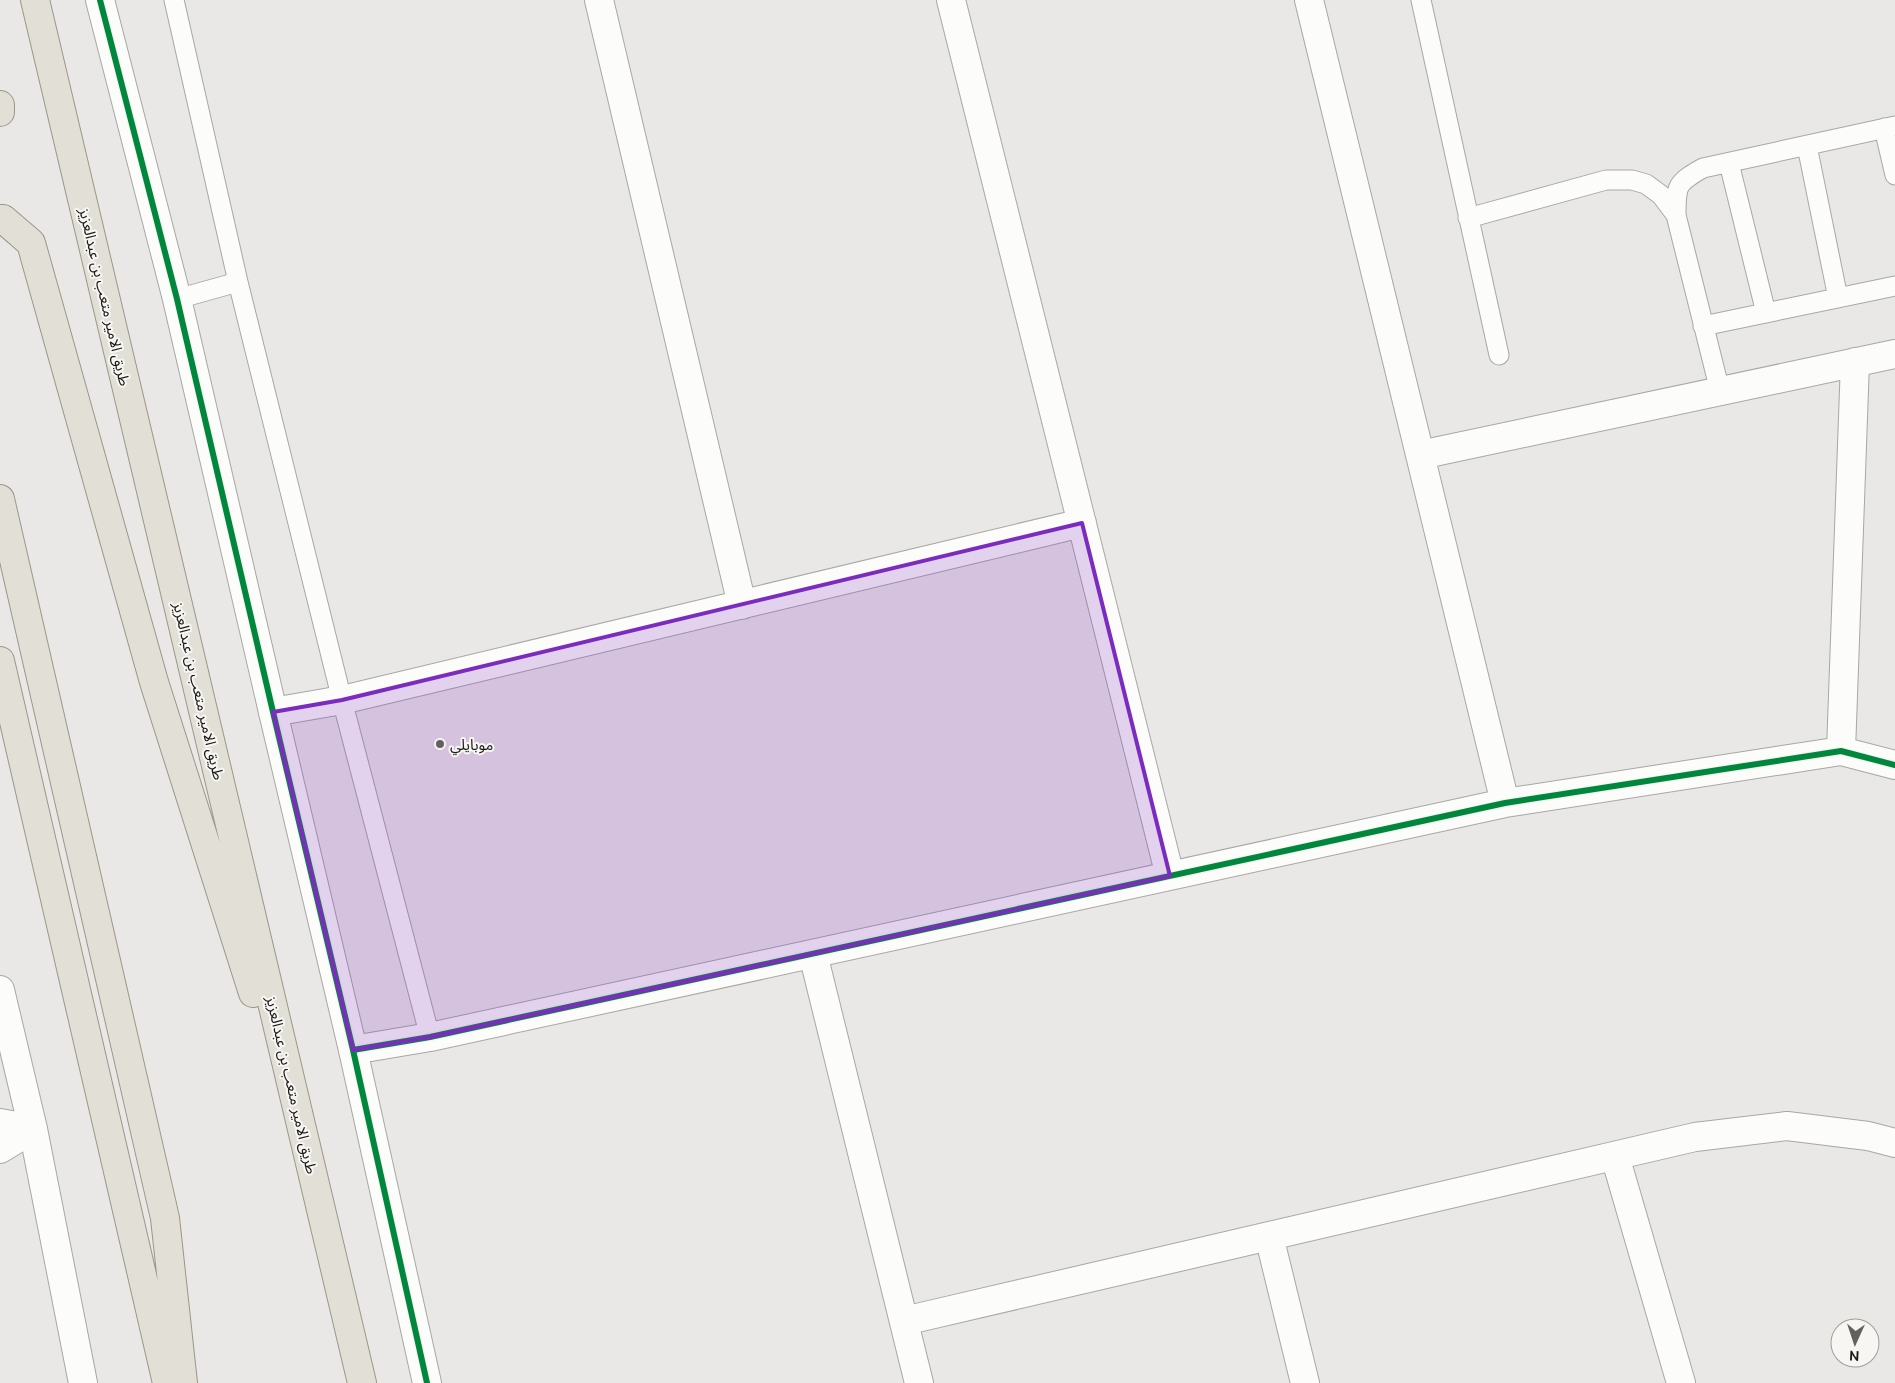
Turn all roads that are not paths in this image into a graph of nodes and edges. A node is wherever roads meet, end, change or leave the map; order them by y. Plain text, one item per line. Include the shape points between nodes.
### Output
1 (35, 0) edge
2 (100, 0) edge
3 (174, 0) edge
4 (599, 0) edge
5 (952, 0) edge
6 (1309, 0) edge
7 (1421, 0) edge
8 (0, 105) edge
9 (0, 112) edge
10 (1890, 127) edge
11 (1807, 146) junction
12 (1729, 163) junction
13 (1895, 175) edge
14 (1676, 216) junction
15 (1468, 218) junction
16 (0, 220) edge
17 (238, 282) junction
18 (1895, 286) edge
19 (1838, 298) junction
20 (177, 300) junction
21 (1766, 313) junction
22 (1704, 326) junction
23 (1895, 354) edge
24 (1499, 355) dead end
25 (1855, 362) junction
26 (1720, 390) junction
27 (1420, 455) junction
28 (0, 499) edge
29 (1082, 523) junction
30 (742, 604) junction
31 (0, 661) edge
32 (342, 700) junction
33 (272, 712) junction
34 (1841, 752) junction
35 (1895, 765) edge
36 (1505, 803) junction
37 (1170, 876) junction
38 (813, 954) junction
39 (0, 990) edge
40 (430, 1037) junction
41 (354, 1050) junction
42 (0, 1123) edge
43 (33, 1129) junction
44 (1895, 1142) edge
45 (0, 1149) edge
46 (1615, 1156) junction
47 (320, 1202) junction
48 (1269, 1236) junction
49 (904, 1321) junction
50 (83, 1383) edge
51 (167, 1383) edge
52 (183, 1383) edge
53 (362, 1383) edge
54 (427, 1383) edge
55 (919, 1383) edge
56 (1304, 1383) edge
57 (1681, 1383) edge

1 - 47 main road, طريق الامير متعب بن عبدالعزيز
2 - 20 street
3 - 17 lane
4 - 30 street
5 - 29 street
6 - 27 street
7 - 15 lane
8 - 9 main road
10 - 11 lane
10 - 13 lane
11 - 12 lane
11 - 19 lane
12 - 14 lane via 1703,168 1682,179 1676,194
12 - 21 lane
14 - 15 lane via 1661,195 1646,184 1632,180 1606,180
14 - 22 lane
15 - 24 lane
16 - 47 main road via 3,219 31,243 154,682
17 - 20 lane
17 - 32 lane
18 - 19 lane
19 - 21 lane
20 - 33 street
21 - 22 lane
22 - 26 lane
23 - 25 street
25 - 26 street
25 - 34 street
26 - 27 street
27 - 36 street
28 - 52 main road via 166,1218
29 - 30 street
29 - 37 street
30 - 32 street
31 - 51 main road
32 - 33 street
32 - 40 lane
33 - 41 street
34 - 35 street
34 - 36 street
36 - 37 street
37 - 38 street
38 - 40 street
38 - 49 street
39 - 43 street
40 - 41 street
41 - 54 street
42 - 43 street
43 - 45 street
43 - 50 street
44 - 46 street via 1787,1126 1695,1137
46 - 48 street
46 - 57 street
47 - 53 main road, طريق الامير متعب بن عبدالعزيز
48 - 49 street
48 - 56 street
49 - 55 street

